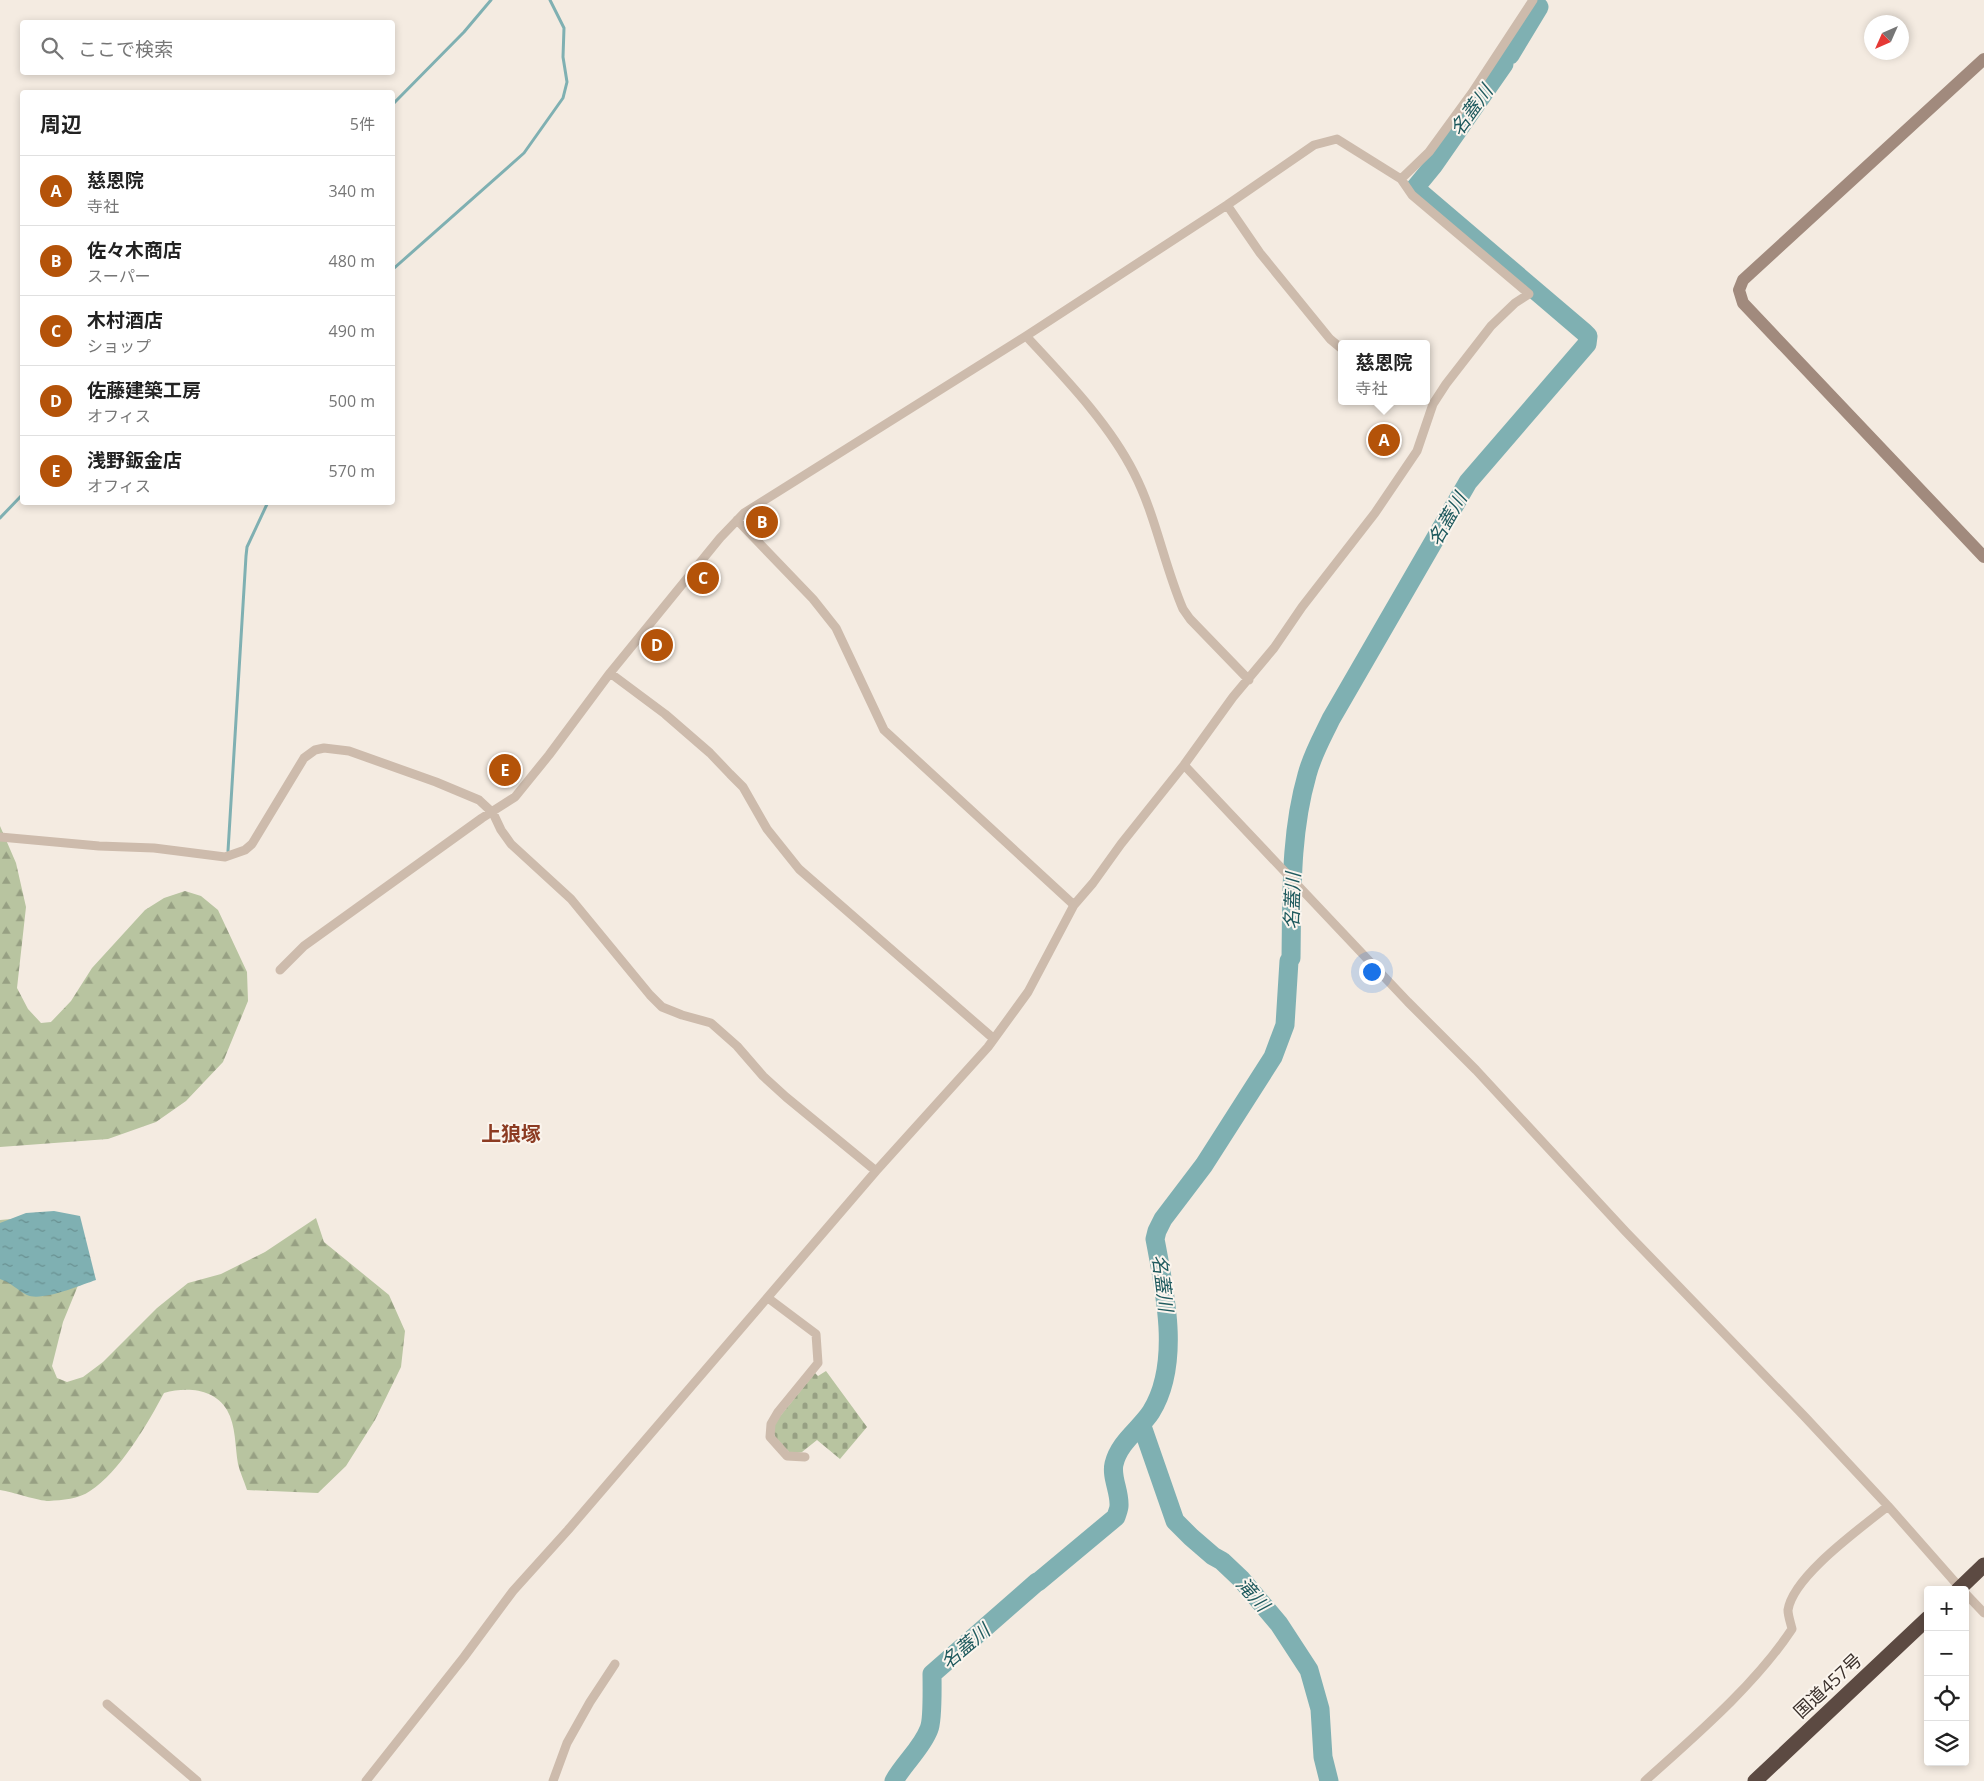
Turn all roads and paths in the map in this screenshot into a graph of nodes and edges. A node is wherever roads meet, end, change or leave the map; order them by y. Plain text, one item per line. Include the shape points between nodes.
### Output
1 (1533, 0) edge
2 (1984, 59) edge
3 (1401, 179) junction
4 (1227, 205) junction
5 (1026, 336) junction
6 (1338, 346) edge
7 (1430, 402) edge
8 (1429, 405) edge
9 (737, 520) junction
10 (1984, 557) edge
11 (610, 673) junction
12 (1249, 680) junction
13 (1184, 765) junction
14 (493, 813) junction
15 (0, 837) edge
16 (1074, 905) junction
17 (280, 970) dead end
18 (994, 1039) junction
19 (876, 1171) junction
20 (768, 1298) junction
21 (805, 1457) dead end
22 (1888, 1506) junction
23 (1984, 1565) edge
24 (1958, 1586) edge
25 (1965, 1586) edge
26 (1969, 1598) edge
27 (1984, 1612) edge
28 (1924, 1622) edge
29 (615, 1664) dead end
30 (107, 1704) dead end
31 (197, 1781) edge
32 (366, 1781) edge
33 (554, 1781) edge
34 (1646, 1781) edge
35 (1754, 1781) edge

1 - 3 street via 1429,152
2 - 10 street via 1743,280 1739,290 1744,303
3 - 4 street via 1336,139 1314,145
3 - 7 street via 1412,195 1529,294 1491,326
4 - 5 street
4 - 6 street via 1260,253
5 - 9 street
5 - 12 street via 1120,446 1142,490 1182,609
8 - 12 street via 1417,451 1375,513
9 - 11 street
9 - 16 street via 836,628 884,730
11 - 14 street via 515,797
11 - 18 street via 665,714 743,787 767,829 799,869
12 - 13 street
13 - 16 street
13 - 22 street
14 - 15 street via 479,800 436,782 368,757 324,748 304,758 252,844 225,857 154,848
14 - 17 street via 312,941
14 - 19 street via 511,844 571,899 662,1007 712,1023 780,1092
16 - 18 street via 1028,992
18 - 19 street
19 - 20 street
20 - 21 street via 816,1334 818,1363 770,1424 770,1437 787,1456
20 - 32 street via 513,1591
22 - 24 street
22 - 34 street via 1799,1585 1788,1610 1792,1629 1781,1646 1721,1712
23 - 25 highway
26 - 27 street
28 - 35 highway, 国道457号
29 - 33 street via 567,1743
30 - 31 street

